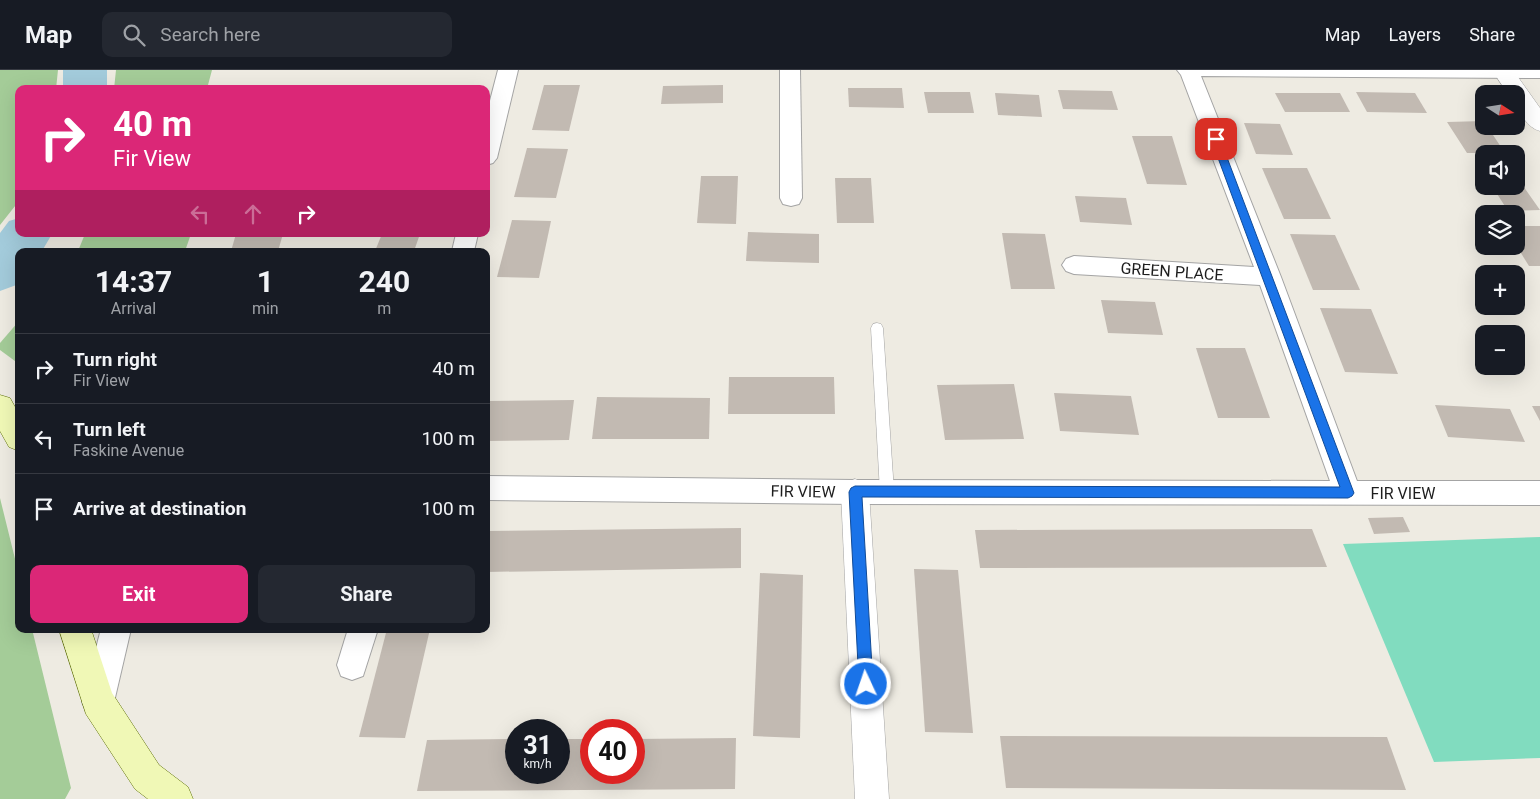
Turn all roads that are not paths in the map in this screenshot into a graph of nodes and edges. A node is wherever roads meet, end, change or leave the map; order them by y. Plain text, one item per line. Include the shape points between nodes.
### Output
1 (508, 70) edge
2 (790, 70) edge
3 (1188, 70) edge
4 (1502, 71) edge
5 (1540, 72) edge
6 (1540, 124) edge
7 (490, 142) edge
8 (791, 198) dead end
9 (1074, 265) dead end
10 (1269, 277) junction
11 (877, 328) dead end
12 (0, 406) edge
13 (15, 432) edge
14 (490, 488) edge
15 (855, 492) junction
16 (887, 492) junction
17 (1348, 493) junction
18 (1540, 494) edge
19 (76, 633) edge
20 (115, 633) edge
21 (362, 633) edge
22 (352, 665) dead end
23 (98, 702) junction
24 (176, 799) edge
25 (872, 799) edge

1 - 7 street
2 - 8 street
3 - 4 street
3 - 10 street
4 - 5 street
4 - 6 street
9 - 10 street, GREEN PLACE
10 - 17 street
11 - 16 lane
12 - 13 main road
14 - 15 street, FIR VIEW
15 - 16 street, FIR VIEW
15 - 25 street
16 - 17 street, FIR VIEW
17 - 18 street, FIR VIEW
19 - 23 main road
20 - 23 street
21 - 22 street
23 - 24 main road via 147,777

